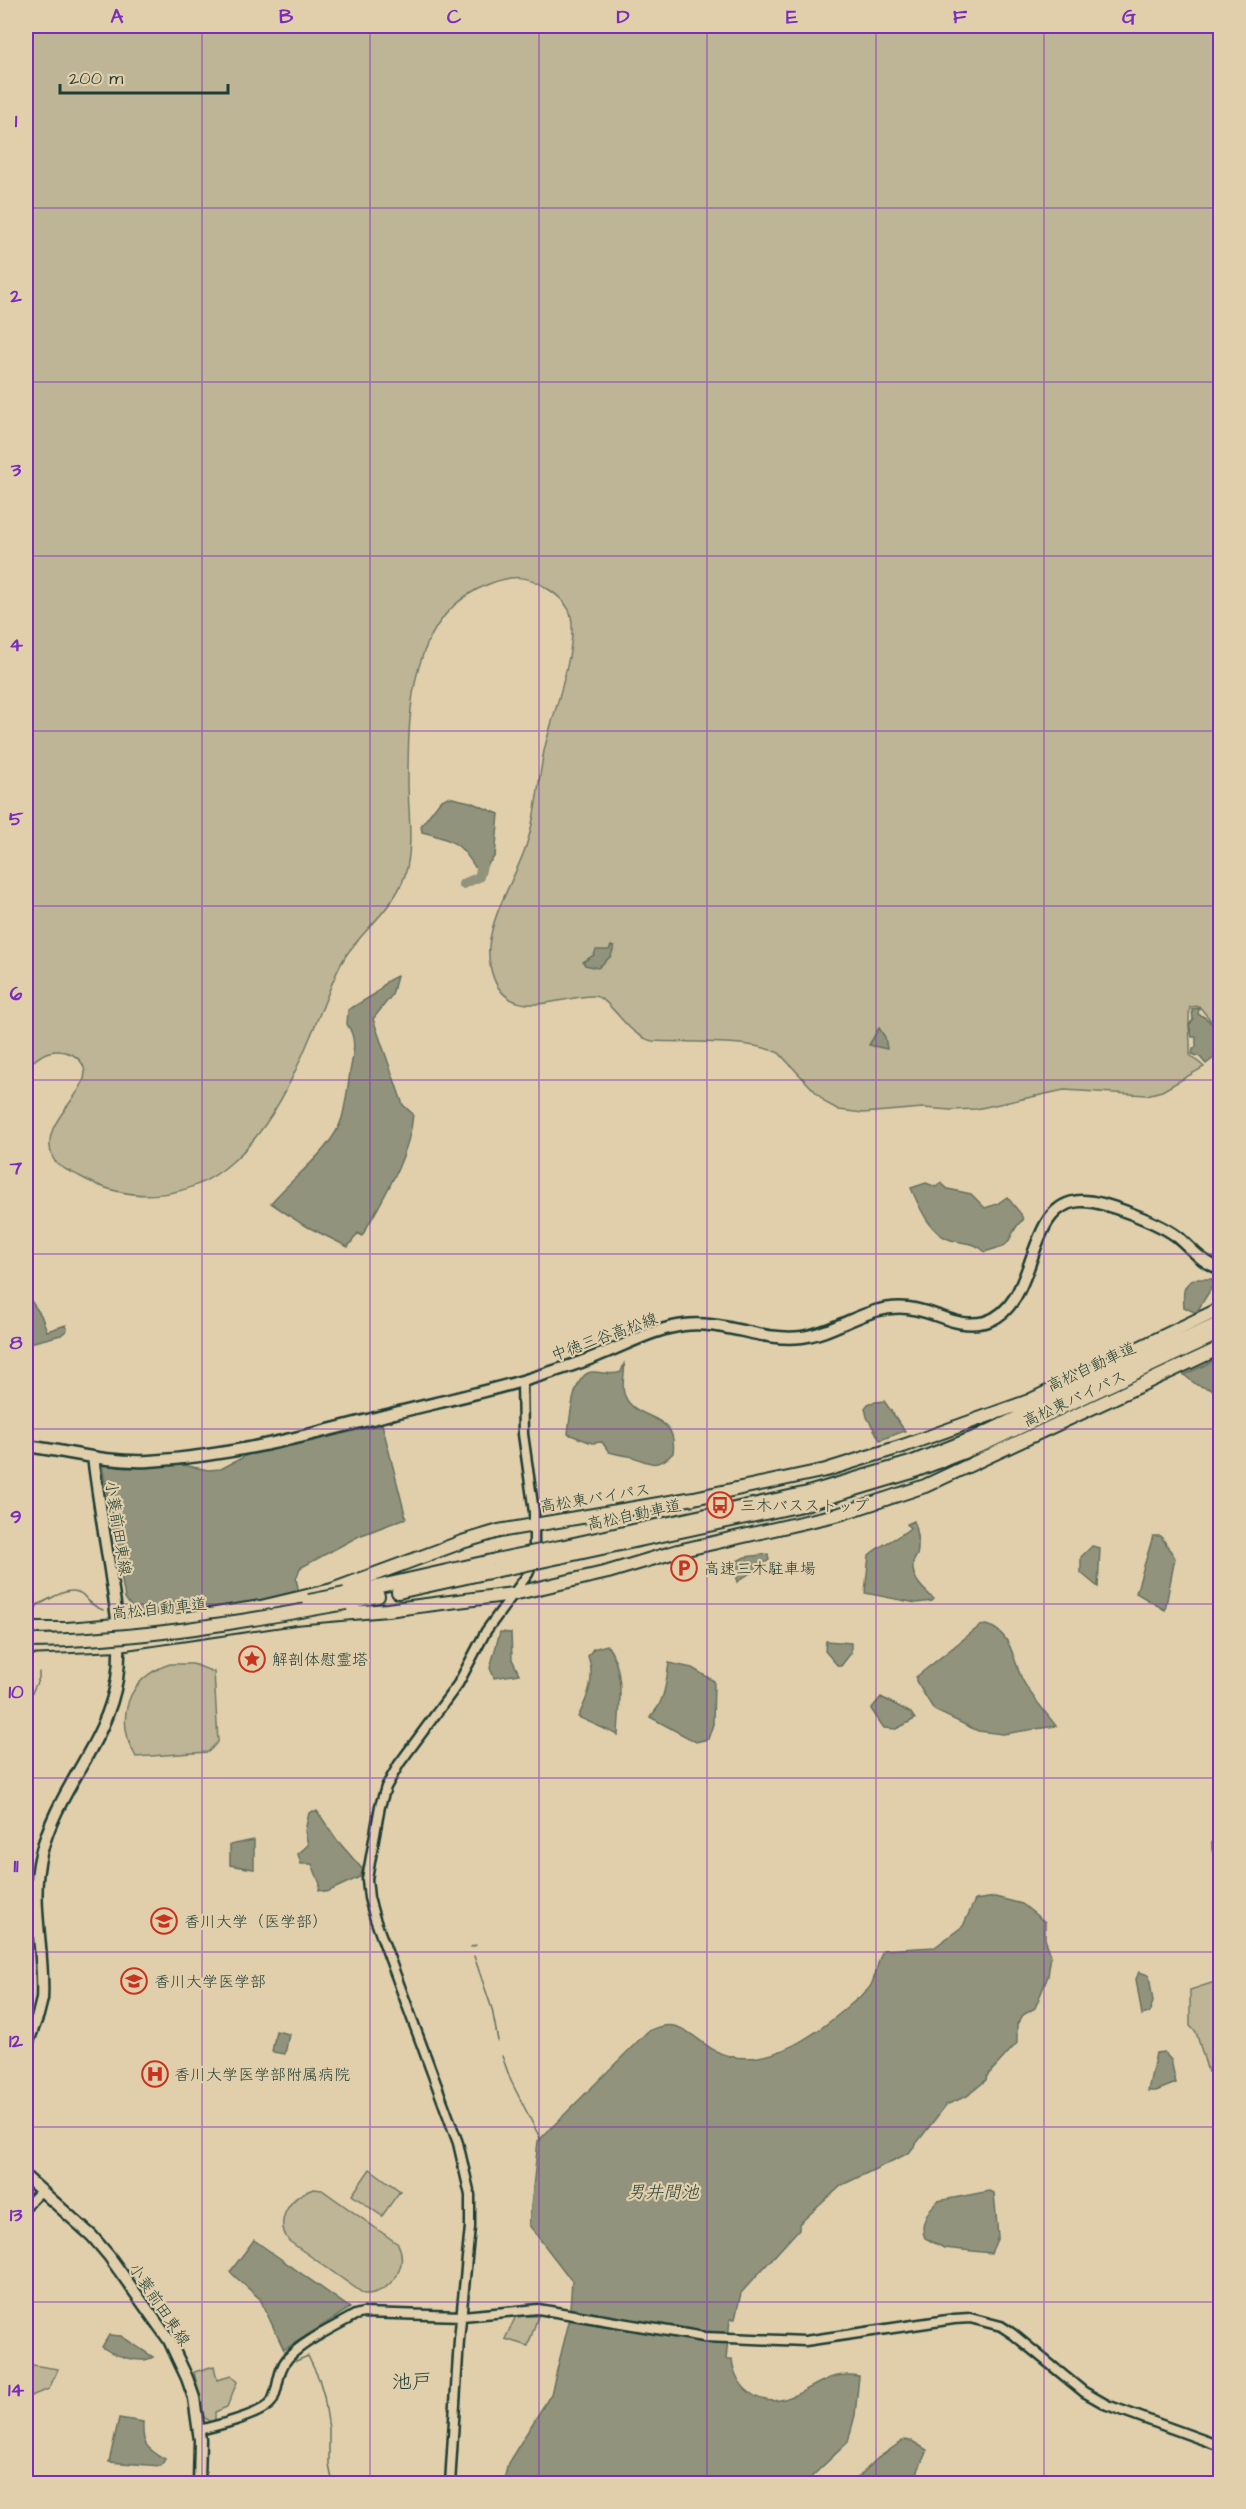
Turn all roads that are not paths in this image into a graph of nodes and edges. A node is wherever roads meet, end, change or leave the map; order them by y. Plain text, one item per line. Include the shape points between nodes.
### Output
1 (1221, 1268) edge
2 (1221, 1309) edge
3 (1221, 1323) edge
4 (1221, 1333) edge
5 (1221, 1348) edge
6 (522, 1381) junction
7 (26, 1446) edge
8 (93, 1457) junction
9 (534, 1524) junction
10 (560, 1552) junction
11 (513, 1594) junction
12 (345, 1599) junction
13 (118, 1625) junction
14 (26, 1631) edge
15 (26, 1641) edge
16 (119, 1644) junction
17 (26, 1648) edge
18 (26, 2047) edge
19 (26, 2177) edge
20 (40, 2192) junction
21 (26, 2206) edge
22 (462, 2316) junction
23 (199, 2430) junction
24 (1221, 2446) edge
25 (199, 2484) edge
26 (450, 2484) edge

1 - 6 main road, 中徳三谷高松線 via 1200,1259 1168,1230 1104,1204 1079,1201 1056,1210 1046,1223 1014,1301 989,1321 953,1323 909,1308 888,1308 804,1337 686,1325 640,1337
2 - 9 highway, 高松東バイパス via 1029,1401 827,1474
3 - 10 highway, 高松自動車道 via 979,1436 910,1463 808,1493
4 - 10 highway, 高松自動車道 via 982,1445 912,1472 802,1504
5 - 11 highway, 高松東バイパス via 925,1486
6 - 8 main road, 中徳三谷高松線 via 312,1435 217,1454 148,1461
6 - 9 street via 523,1434
7 - 8 main road
8 - 13 main road, 小蓑前田東線
9 - 11 street via 534,1559
9 - 13 highway, 高松東バイパス via 462,1542 312,1595 232,1612
10 - 12 highway, 高松自動車道, bridge
11 - 16 highway, 高松東バイパス via 295,1618
11 - 22 street via 486,1631 458,1684 388,1782 367,1879 375,1919 465,2168 470,2227
12 - 14 highway, 高松自動車道, bridge via 132,1628
12 - 15 highway, 高松自動車道, bridge via 217,1626 133,1636
13 - 14 highway, 高松東バイパス
13 - 16 main road, 小蓑前田東線
16 - 17 highway, 高松東バイパス
16 - 18 main road, 小蓑前田東線 via 117,1680 108,1713 55,1814 41,1853 37,1896 42,1999
19 - 20 main road, 小蓑前田東線
20 - 21 street
20 - 23 main road, 小蓑前田東線 via 110,2256 169,2340 187,2378
22 - 23 street via 363,2313 293,2354 279,2374 267,2407
22 - 24 street via 525,2309 557,2311 678,2334 805,2341 954,2319 984,2320 1013,2334 1084,2392 1107,2405
22 - 26 street
23 - 25 main road, 小蓑前田東線

